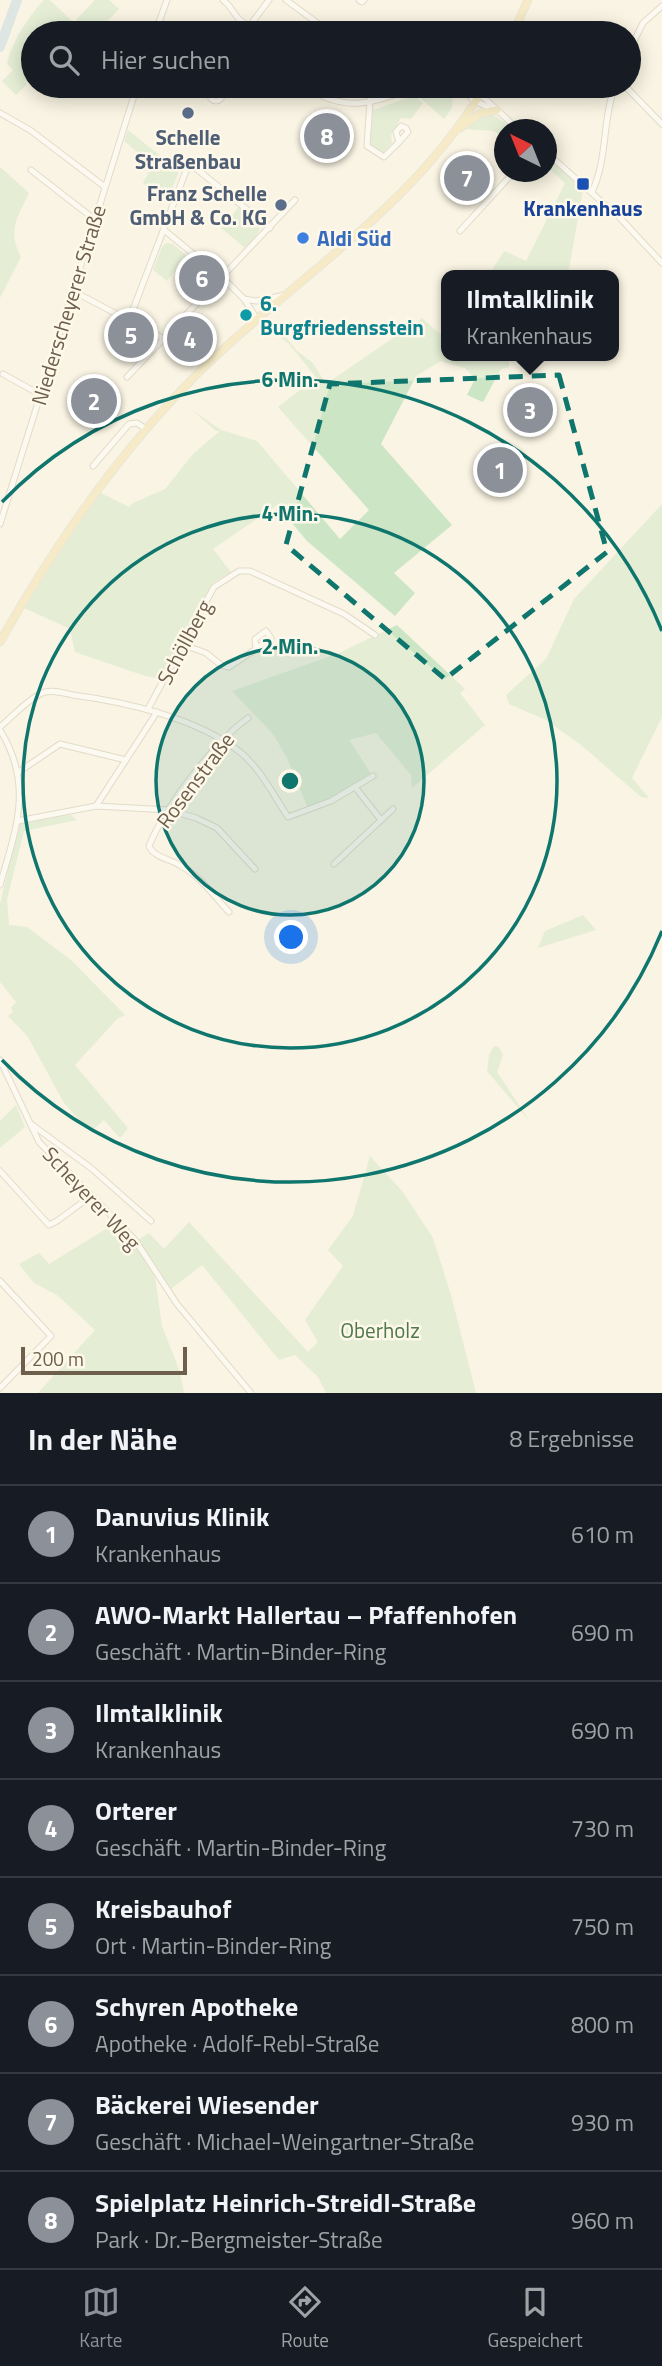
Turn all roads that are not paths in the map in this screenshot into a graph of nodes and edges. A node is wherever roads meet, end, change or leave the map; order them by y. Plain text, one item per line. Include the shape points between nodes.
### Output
1 (167, 0) edge
2 (223, 0) edge
3 (269, 0) edge
4 (286, 0) edge
5 (528, 0) edge
6 (662, 6) edge
7 (159, 21) edge
8 (239, 21) edge
9 (255, 21) edge
10 (315, 21) edge
11 (518, 21) edge
12 (641, 27) edge
13 (133, 98) edge
14 (328, 98) edge
15 (370, 98) edge
16 (382, 98) edge
17 (472, 98) edge
18 (477, 98) edge
19 (489, 98) edge
20 (611, 98) edge
21 (637, 98) edge
22 (475, 101) junction
23 (370, 102) junction
24 (497, 110) junction
25 (0, 113) edge
26 (507, 119) edge
27 (662, 124) edge
28 (454, 133) junction
29 (399, 142) dead end
30 (557, 161) edge
31 (32, 170) dead end
32 (505, 182) edge
33 (105, 187) junction
34 (592, 192) junction
35 (295, 200) dead end
36 (94, 219) junction
37 (270, 228) junction
38 (164, 230) junction
39 (460, 231) dead end
40 (662, 263) edge
41 (223, 278) junction
42 (74, 291) junction
43 (287, 294) junction
44 (244, 299) junction
45 (253, 302) junction
46 (260, 316) junction
47 (129, 320) junction
48 (162, 338) junction
49 (4, 374) dead end
50 (127, 377) dead end
51 (41, 395) junction
52 (146, 429) junction
53 (93, 466) dead end
54 (0, 524) edge
55 (375, 635) dead end
56 (0, 642) edge
57 (184, 645) junction
58 (256, 649) dead end
59 (148, 709) junction
60 (157, 712) junction
61 (248, 718) dead end
62 (0, 728) edge
63 (221, 740) junction
64 (126, 760) junction
65 (17, 774) junction
66 (373, 776) dead end
67 (355, 787) junction
68 (96, 806) junction
69 (393, 809) dead end
70 (169, 810) junction
71 (381, 820) junction
72 (19, 821) junction
73 (334, 864) dead end
74 (256, 869) dead end
75 (2, 872) edge
76 (0, 885) edge
77 (229, 912) dead end
78 (0, 1060) edge
79 (29, 1123) junction
80 (0, 1171) edge
81 (91, 1196) junction
82 (151, 1221) dead end
83 (0, 1281) edge
84 (0, 1388) edge
85 (251, 1393) edge

1 - 7 street
2 - 8 street
3 - 9 street
4 - 10 street
5 - 11 main road
6 - 12 street
13 - 33 street, Niederscheyerer Straße
14 - 23 street via 349,104
15 - 23 street
16 - 23 street
17 - 22 street
18 - 22 main road
19 - 24 street
20 - 34 street via 601,169
21 - 27 street
22 - 24 street
22 - 28 main road
23 - 29 street via 367,146 384,157
24 - 26 street
24 - 28 main road via 476,116
25 - 33 street via 36,134
28 - 43 main road via 391,205
30 - 34 street
31 - 36 street
32 - 39 street
33 - 36 street, Niederscheyerer Straße
34 - 40 street
35 - 37 street
36 - 42 street, Niederscheyerer Straße
37 - 38 street via 189,163
37 - 41 street
38 - 41 street
38 - 47 street
41 - 44 street
41 - 48 street
42 - 47 street
42 - 51 street, Niederscheyerer Straße
43 - 45 street
43 - 46 main road
44 - 45 street
44 - 46 street
45 - 46 street
46 - 52 main road
47 - 48 street
48 - 50 street
49 - 51 street
51 - 54 street, Niederscheyerer Straße
52 - 53 street via 130,424
52 - 56 main road via 77,519
55 - 57 street, Schöllberg via 344,614 246,570 214,587
57 - 58 street via 225,667
57 - 59 street, Schöllberg
59 - 60 street
59 - 62 street via 48,691
60 - 63 street
60 - 64 street
61 - 63 street, Rosenstraße
62 - 65 street
63 - 67 street via 247,758 288,817
63 - 70 street, Rosenstraße
64 - 65 street via 60,744
64 - 68 street
65 - 72 street
66 - 67 street
67 - 71 street
68 - 70 street
68 - 72 street
69 - 71 street
70 - 74 street via 217,828
70 - 77 street, Rosenstraße via 149,848 190,872
71 - 73 street
72 - 75 street
75 - 76 street
78 - 79 street, Scheyerer Weg
79 - 81 street, Scheyerer Weg via 44,1149
79 - 82 street via 91,1168
80 - 81 street via 49,1224
81 - 85 street, Scheyerer Weg via 135,1240 177,1304
83 - 84 street via 51,1336

